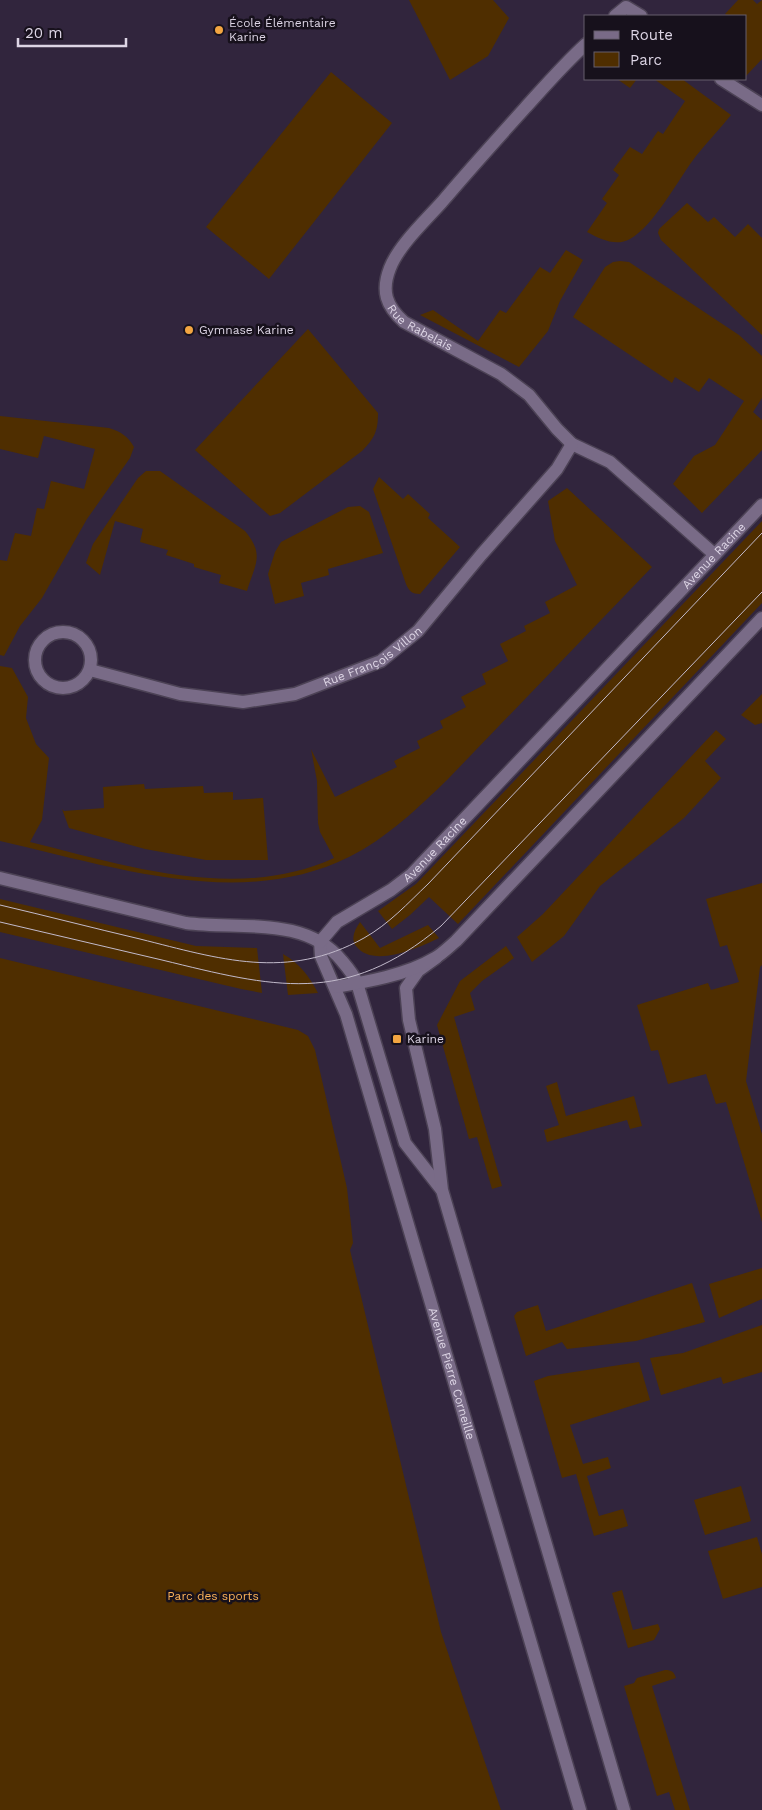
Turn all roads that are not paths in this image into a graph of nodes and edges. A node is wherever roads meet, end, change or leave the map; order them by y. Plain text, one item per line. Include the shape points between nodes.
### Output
1 (627, 3) edge
2 (616, 15) edge
3 (639, 15) edge
4 (584, 46) edge
5 (723, 80) edge
6 (762, 105) edge
7 (572, 444) junction
8 (762, 505) edge
9 (714, 554) junction
10 (762, 618) edge
11 (90, 670) junction
12 (0, 878) edge
13 (320, 942) junction
14 (436, 958) junction
15 (358, 983) junction
16 (334, 987) junction
17 (442, 1190) junction
18 (580, 1810) edge
19 (624, 1810) edge

1 - 2 street
1 - 3 street
4 - 7 street, Rue Rabelais via 401,249 390,267 386,284 386,296 393,312 404,322 518,386 530,395
5 - 6 street
7 - 9 street, Rue Rabelais via 610,462
7 - 11 street, Rue François Villon via 557,469 418,631 380,661 294,694 243,702 180,694
8 - 9 street, Avenue Racine
9 - 13 street, Avenue Racine via 412,874 337,922
10 - 14 street via 456,941
11 - 11 street via 91,655 78,636 56,633 38,647 37,670 40,677 52,686 74,686
12 - 13 street via 186,923 274,927 299,932
13 - 15 street via 335,952
13 - 16 street, Avenue Pierre Corneille via 321,956
14 - 15 street via 404,971
14 - 17 street via 418,971 406,988 409,1020 435,1129
15 - 16 street
15 - 17 street via 405,1142
16 - 18 street, Avenue Pierre Corneille via 346,1014
17 - 19 street

